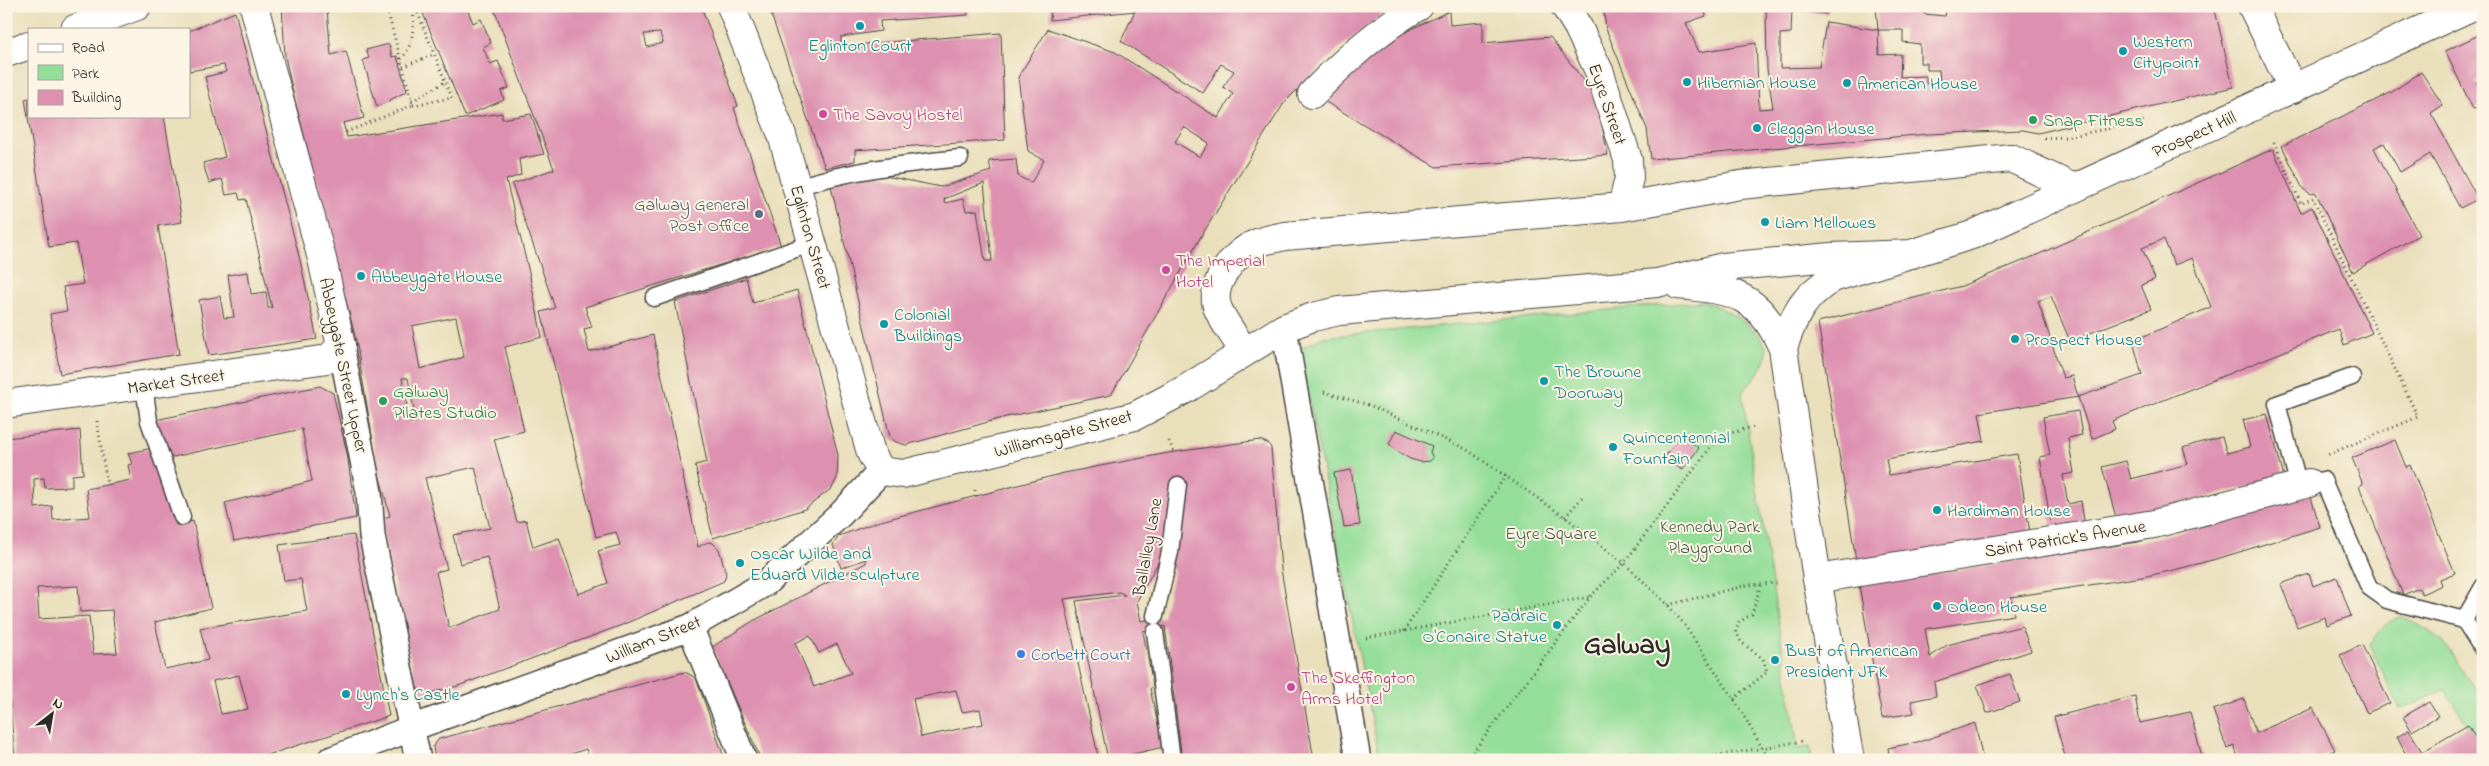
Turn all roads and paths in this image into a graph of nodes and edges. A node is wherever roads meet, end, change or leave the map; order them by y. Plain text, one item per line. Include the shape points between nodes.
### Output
1 (137, 6) edge
2 (254, 6) edge
3 (386, 6) edge
4 (415, 6) edge
5 (731, 6) edge
6 (1419, 6) edge
7 (1565, 6) edge
8 (2252, 6) edge
9 (2472, 6) edge
10 (78, 28) edge
11 (28, 45) edge
12 (6, 53) edge
13 (434, 54) junction
14 (401, 59) junction
15 (403, 67) junction
16 (446, 82) junction
17 (2293, 89) junction
18 (1312, 94) dead end
19 (413, 103) junction
20 (346, 132) dead end
21 (2274, 142) dead end
22 (960, 158) dead end
23 (797, 187) junction
24 (2074, 188) junction
25 (1622, 207) junction
26 (813, 243) junction
27 (1912, 254) junction
28 (1657, 283) junction
29 (654, 298) dead end
30 (1284, 328) junction
31 (341, 346) junction
32 (1783, 348) junction
33 (1244, 351) junction
34 (2352, 377) dead end
35 (144, 386) junction
36 (1295, 388) junction
37 (6, 404) edge
38 (97, 421) dead end
39 (1754, 427) dead end
40 (1169, 442) dead end
41 (1174, 453) dead end
42 (881, 471) junction
43 (1506, 475) junction
44 (2310, 483) junction
45 (107, 485) dead end
46 (1178, 485) dead end
47 (975, 490) dead end
48 (1584, 495) dead end
49 (976, 496) dead end
50 (182, 517) dead end
51 (1565, 517) junction
52 (1624, 563) junction
53 (1817, 579) junction
54 (1778, 582) dead end
55 (1761, 584) junction
56 (2483, 587) edge
57 (1590, 597) junction
58 (1668, 605) junction
59 (2464, 620) junction
60 (690, 628) junction
61 (1403, 631) junction
62 (1338, 643) junction
63 (2483, 650) edge
64 (1734, 699) junction
65 (6, 721) edge
66 (412, 728) junction
67 (1803, 742) dead end
68 (1763, 747) junction
69 (9, 760) edge
70 (330, 760) edge
71 (418, 760) edge
72 (744, 760) edge
73 (1172, 760) edge
74 (1358, 760) edge
75 (1467, 760) edge
76 (1692, 760) edge
77 (1769, 760) edge
78 (1850, 760) edge

1 - 10 main road
2 - 31 main road, Abbeygate Street Upper via 322,259
3 - 14 path
4 - 13 path
4 - 14 path via 411,44
5 - 23 main road, Eglinton Street via 782,135
6 - 18 main road via 1368,40
7 - 25 main road, Eyre Street via 1600,73 1628,160 1629,178
8 - 17 main road
9 - 17 main road, Prospect Hill
11 - 12 main road
13 - 15 path
13 - 16 path
14 - 15 path
15 - 19 path
16 - 19 path
16 - 19 path via 452,98
17 - 24 main road, Prospect Hill
19 - 20 path
21 - 44 path via 2302,204 2313,198 2418,417 2316,460
22 - 23 lane via 871,168
23 - 26 main road, Eglinton Street
24 - 25 main road via 2011,158 1740,185
24 - 27 main road, Prospect Hill via 1972,235
25 - 33 main road via 1318,232 1254,244 1238,256 1216,289 1218,308
26 - 29 lane
26 - 42 main road, Eglinton Street via 871,453
27 - 28 main road, Prospect Hill via 1831,257 1723,267
27 - 32 main road, Prospect Hill via 1833,278 1814,289 1792,322
28 - 30 main road via 1340,311 1313,316
28 - 32 main road via 1720,289 1738,295 1762,313 1774,328
30 - 33 main road, Williamsgate Street
30 - 36 street
31 - 35 main road, Market Street via 328,359
31 - 66 street, Abbeygate Street Upper via 369,492 372,536
32 - 53 main road
33 - 42 main road, Williamsgate Street via 1186,389 1136,416 902,474
34 - 44 lane via 2277,404
35 - 37 main road, Market Street
35 - 50 lane via 149,421
36 - 43 path via 1369,405 1466,449
36 - 62 street
38 - 45 path
39 - 52 path via 1719,436
40 - 41 path
42 - 60 street, William Street via 841,514 766,584
43 - 51 path
43 - 61 path
44 - 53 main road, Saint Patrick's Avenue via 2154,524
44 - 59 lane via 2369,587 2386,600
46 - 73 lane, Ballalley Lane via 1170,552 1155,624
47 - 49 path
48 - 51 path
51 - 52 path
52 - 57 path
52 - 58 path
53 - 78 main road
54 - 55 path
55 - 58 path
55 - 64 path via 1752,614 1739,622 1736,632 1741,642 1762,659 1767,672
56 - 59 lane
57 - 61 path
57 - 75 path
58 - 64 path
59 - 63 lane
60 - 66 street, William Street
60 - 72 street
61 - 62 path
62 - 74 street
64 - 68 path
65 - 69 path
66 - 70 street, William Street
66 - 71 street, Abbeygate Street Upper
67 - 68 path
68 - 76 path
68 - 77 path

